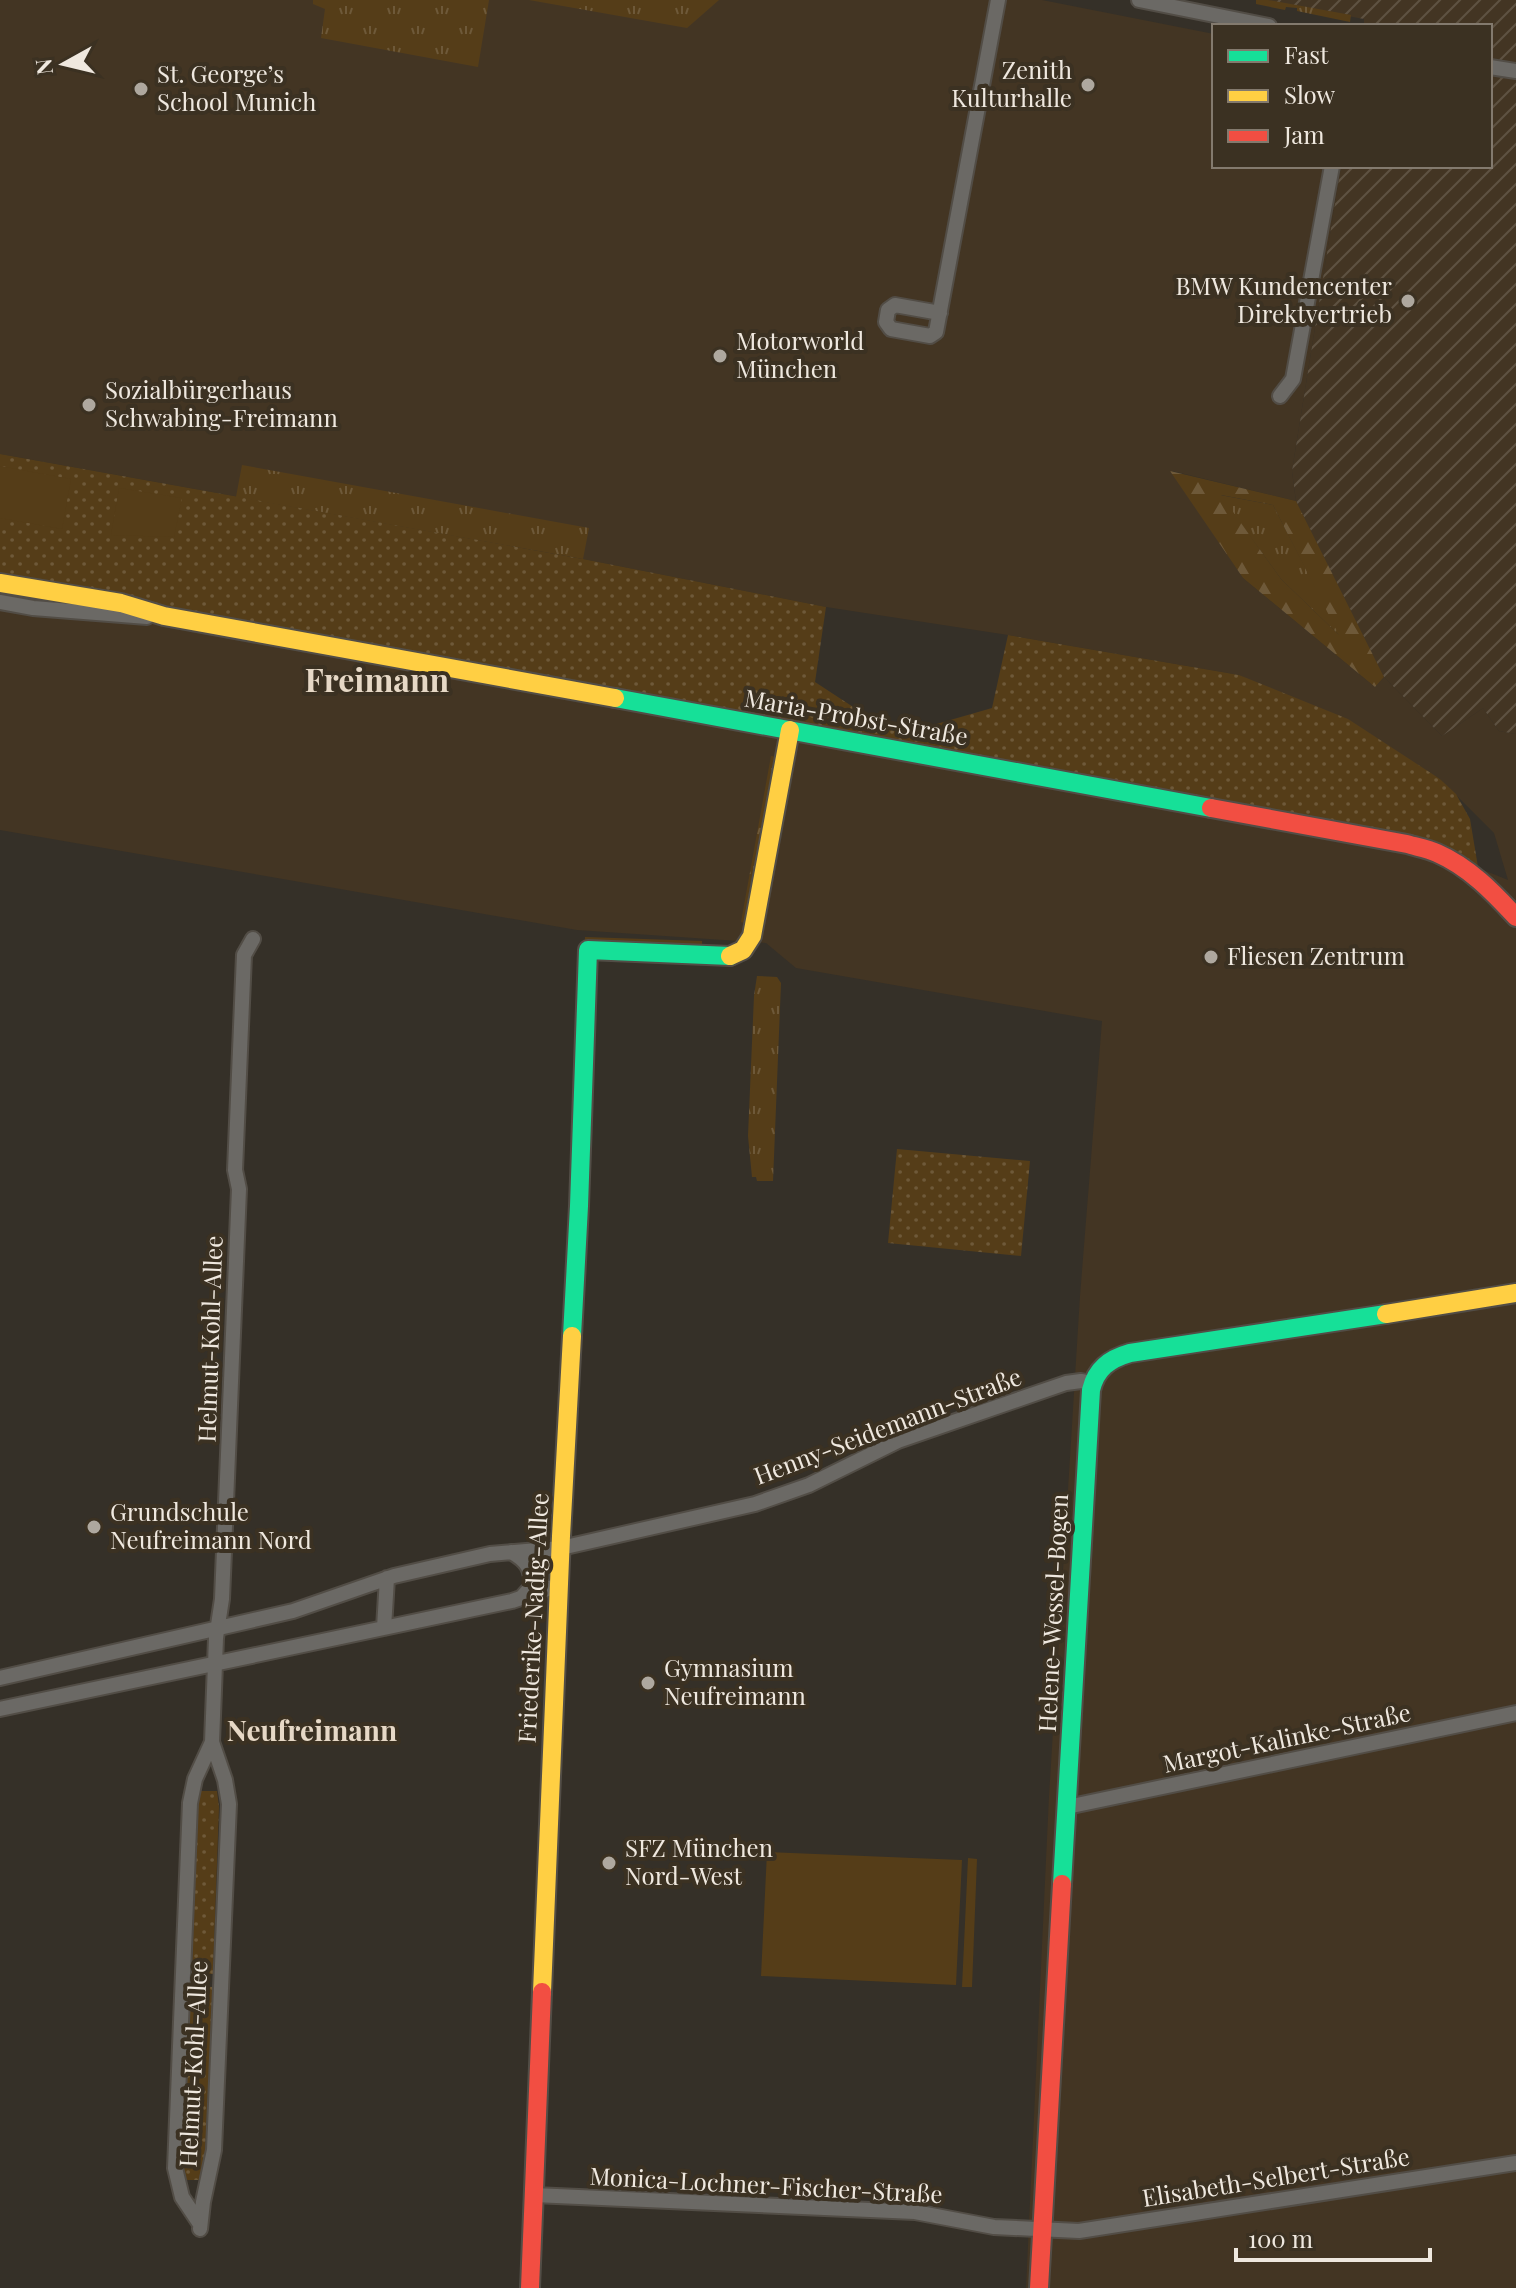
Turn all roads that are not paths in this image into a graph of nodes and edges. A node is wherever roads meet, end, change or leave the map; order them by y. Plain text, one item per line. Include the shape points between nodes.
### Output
1 (998, 0) edge
2 (1139, 0) edge
3 (1259, 24) edge
4 (1492, 67) edge
5 (1516, 71) edge
6 (1332, 168) edge
7 (940, 313) junction
8 (1280, 396) dead end
9 (0, 583) edge
10 (0, 602) edge
11 (164, 616) junction
12 (790, 730) junction
13 (1516, 917) edge
14 (253, 939) dead end
15 (1516, 1293) edge
16 (1092, 1383) junction
17 (561, 1548) junction
18 (511, 1552) junction
19 (387, 1578) junction
20 (559, 1585) junction
21 (522, 1597) junction
22 (218, 1628) junction
23 (384, 1628) junction
24 (215, 1663) junction
25 (0, 1678) edge
26 (0, 1709) edge
27 (1516, 1713) edge
28 (212, 1742) junction
29 (1067, 1807) junction
30 (1516, 2163) edge
31 (534, 2195) junction
32 (1042, 2231) junction
33 (530, 2288) edge
34 (1039, 2288) edge

1 - 7 street
2 - 3 street
4 - 5 street
6 - 8 street via 1293,379
7 - 7 street via 930,336 891,329 886,322 895,305
9 - 11 street, Maria-Probst-Straße via 121,603
10 - 11 street, Maria-Probst-Straße
11 - 12 street, Maria-Probst-Straße
12 - 13 street, Maria-Probst-Straße via 1407,844 1444,856 1490,888
12 - 17 street, Friederike-Nadig-Allee via 753,931 745,949 730,956 588,950
14 - 22 street, Helmut-Kohl-Allee via 244,955 235,1170 239,1189
15 - 16 street via 1130,1353 1107,1362
16 - 17 street, Henny-Seidemann-Straße via 1066,1383 912,1436 774,1498
16 - 29 street, Helene-Wessel-Bogen
17 - 18 street, Henny-Seidemann-Straße
17 - 20 street, Friederike-Nadig-Allee
18 - 19 street, Henny-Seidemann-Straße
18 - 21 street via 530,1568 532,1586
19 - 22 street, Henny-Seidemann-Straße via 293,1611
19 - 23 street
20 - 21 street
20 - 31 street, Friederike-Nadig-Allee
21 - 23 street
22 - 24 street, Helmut-Kohl-Allee
22 - 25 street, Henny-Seidemann-Straße
23 - 24 street
24 - 26 street
24 - 28 street, Helmut-Kohl-Allee
27 - 29 street, Margot-Kalinke-Straße
28 - 28 street, Helmut-Kohl-Allee via 190,1803 175,2168 182,2197 200,2229 214,2150 229,1804
29 - 32 street, Helene-Wessel-Bogen
30 - 32 street, Elisabeth-Selbert-Straße via 1121,2225
31 - 32 street, Monica-Lochner-Fischer-Straße via 915,2212
31 - 33 street, Friederike-Nadig-Allee
32 - 34 street, Helene-Wessel-Bogen

